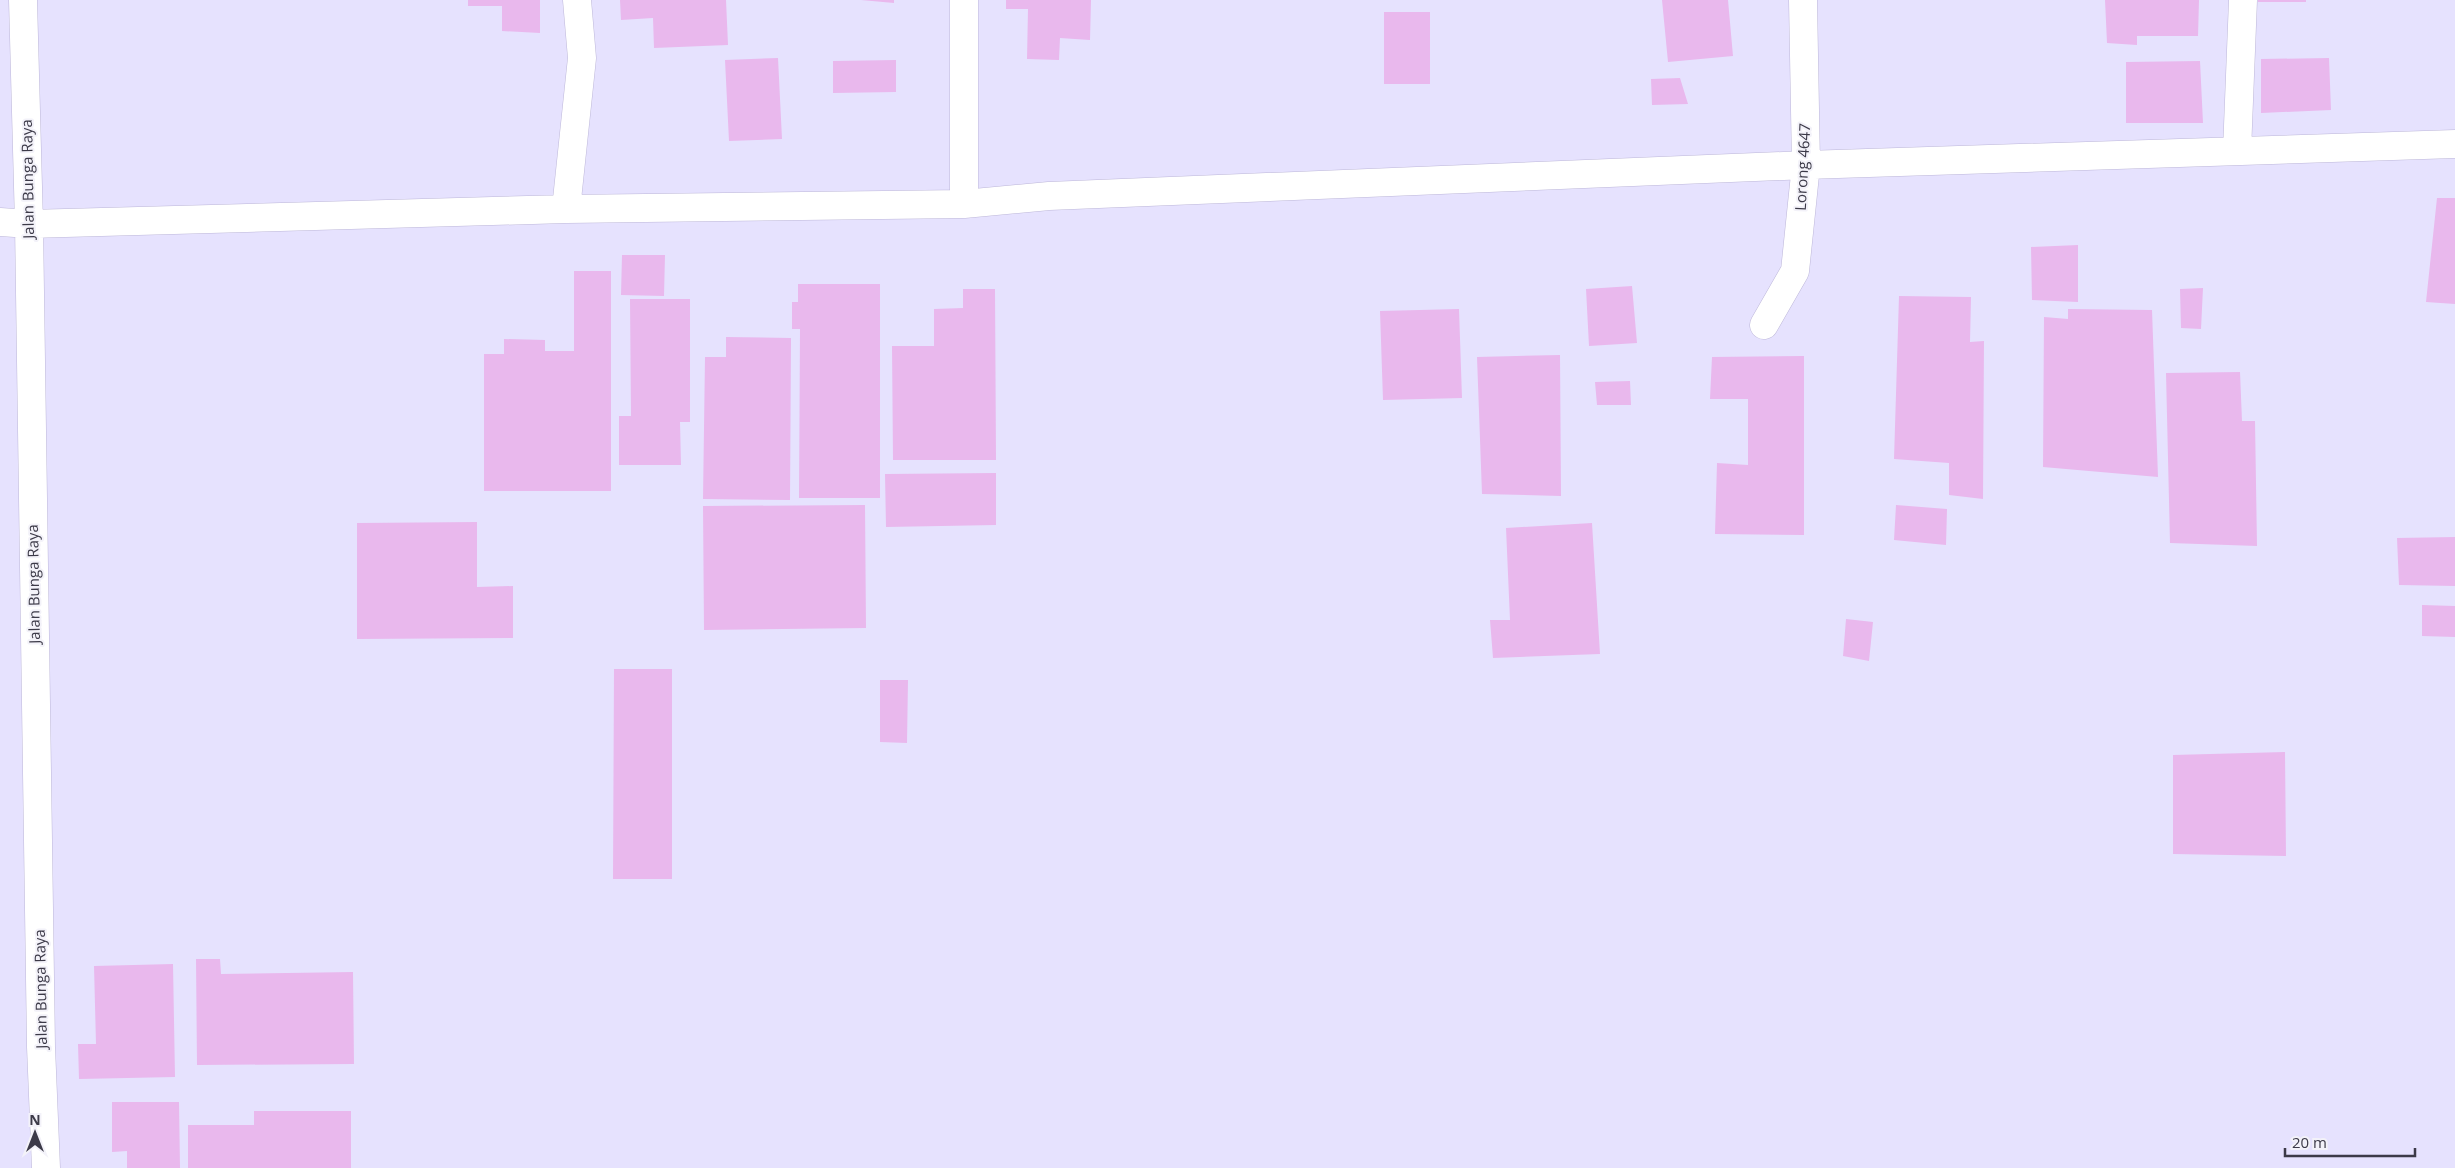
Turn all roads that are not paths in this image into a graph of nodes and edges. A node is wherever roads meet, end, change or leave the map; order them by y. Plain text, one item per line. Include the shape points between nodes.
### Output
1 (23, 0) edge
2 (577, 0) edge
3 (964, 0) edge
4 (1803, 0) edge
5 (2242, 0) edge
6 (2455, 144) edge
7 (2237, 151) junction
8 (1806, 165) junction
9 (964, 204) junction
10 (566, 208) junction
11 (0, 222) edge
12 (29, 224) junction
13 (1764, 325) dead end
14 (46, 1168) edge

1 - 12 street, Jalan Bunga Raya
2 - 10 street via 582,58
3 - 9 street
4 - 8 street, Lorong 4647
5 - 7 street
6 - 7 street
7 - 8 street
8 - 9 street via 1058,196
8 - 13 street, Lorong 4647 via 1795,270
9 - 10 street
10 - 12 street
11 - 12 street
12 - 14 street, Jalan Bunga Raya via 41,1047

